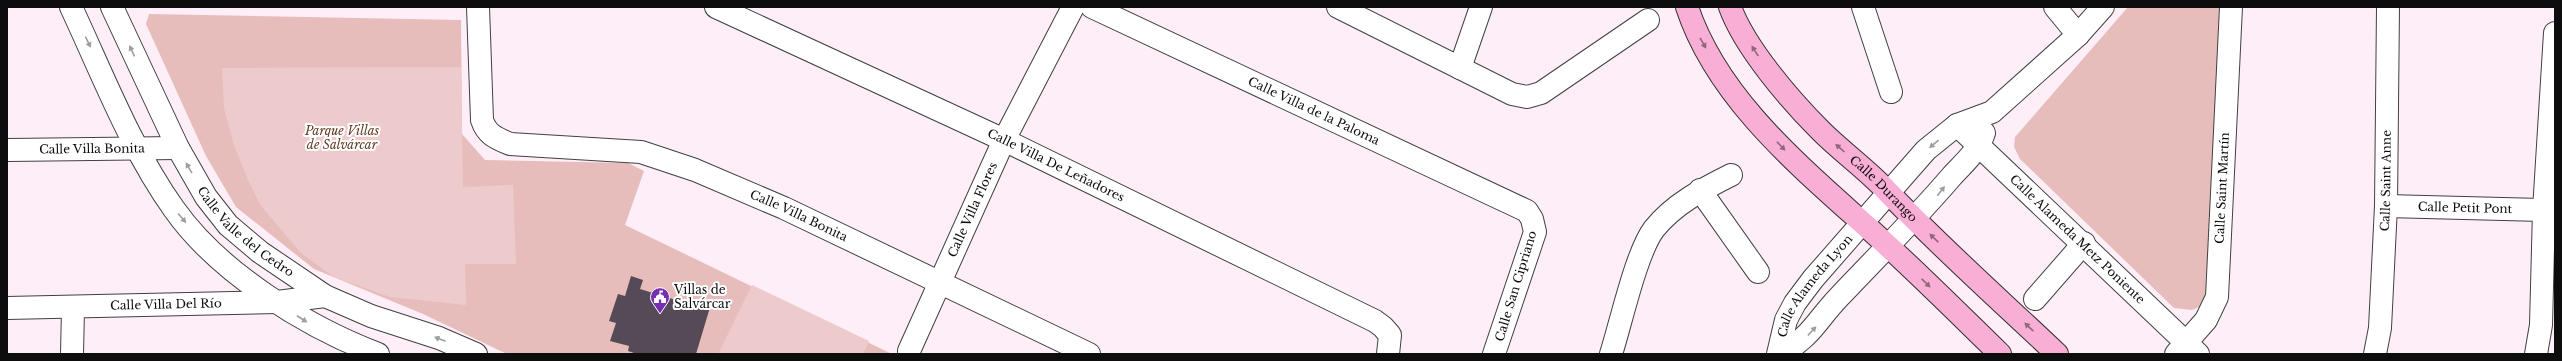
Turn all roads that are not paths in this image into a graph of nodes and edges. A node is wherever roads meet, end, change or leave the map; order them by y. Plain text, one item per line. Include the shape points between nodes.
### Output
1 (71, 7) edge
2 (112, 7) edge
3 (478, 7) edge
4 (716, 7) edge
5 (1073, 7) edge
6 (1092, 7) edge
7 (1338, 7) edge
8 (1480, 7) edge
9 (1687, 7) edge
10 (1730, 7) edge
11 (1863, 7) edge
12 (2055, 7) edge
13 (2103, 7) edge
14 (2231, 7) edge
15 (2388, 7) edge
16 (1648, 20) dead end
17 (2555, 33) edge
18 (2078, 35) junction
19 (1460, 68) junction
20 (1891, 92) dead end
21 (1992, 112) junction
22 (1957, 125) junction
23 (1004, 140) junction
24 (1979, 147) junction
25 (178, 148) junction
26 (7, 150) edge
27 (139, 150) junction
28 (1732, 175) dead end
29 (1700, 190) junction
30 (1888, 192) junction
31 (2386, 206) junction
32 (2544, 210) junction
33 (1532, 218) joint
34 (1914, 220) junction
35 (1861, 223) junction
36 (2084, 243) junction
37 (1889, 246) junction
38 (1758, 272) dead end
39 (1813, 279) junction
40 (939, 281) junction
41 (325, 296) junction
42 (1838, 298) junction
43 (2035, 299) dead end
44 (278, 302) junction
45 (7, 308) edge
46 (73, 308) junction
47 (1389, 344) edge
48 (2187, 350) edge
49 (909, 351) dead end
50 (72, 354) edge
51 (378, 354) edge
52 (476, 354) edge
53 (1088, 354) edge
54 (1494, 354) edge
55 (1611, 354) edge
56 (1780, 354) edge
57 (2000, 354) edge
58 (2057, 354) edge
59 (2375, 354) edge
60 (2536, 354) edge

1 -> 27 street
25 -> 2 street, Calle Valle del Cedro
3 - 40 street, Calle Villa Bonita via 482,120 485,130 492,137 510,144 641,152 696,170 784,208
4 - 23 street, Calle Villa De Leñadores
5 - 23 street, Calle Villa Flores
6 - 33 street, Calle Villa de la Paloma via 1522,207
7 - 19 street
8 - 19 street
9 -> 35 main road via 1694,28 1722,77 1760,125
30 -> 10 main road, Calle Durango via 1821,131 1768,70 1734,18
11 - 20 street
12 - 18 street
13 - 18 street
14 - 48 street, Calle Saint Martín via 2217,297
15 - 31 street, Calle Saint Anne
16 - 19 street via 1541,93 1527,97 1512,94
17 - 32 street
18 - 21 street
21 - 22 street, Calle Alameda Lyon
21 - 24 street
22 - 24 street, Calle Alameda Metz Poniente
22 -> 30 street, Calle Alameda Lyon via 1926,150
23 - 40 street, Calle Villa Flores
23 - 47 street, Calle Villa De Leñadores via 1375,321
34 -> 24 street, Calle Alameda Lyon
24 - 36 street, Calle Alameda Metz Poniente
25 - 27 street, Calle Villa Bonita
41 -> 25 street, Calle Valle del Cedro via 260,252 228,225 206,197
26 - 27 street, Calle Villa Bonita
27 -> 44 street via 174,209 205,244 236,272
28 - 29 street
29 - 38 street
29 - 55 street via 1667,215 1653,230 1643,251
30 - 34 main road, Calle Durango
30 - 35 street, Calle Alameda Lyon
31 - 32 street, Calle Petit Pont
31 - 59 street, Calle Saint Anne via 2380,328
32 - 60 street via 2542,325
33 - 54 street, Calle San Cipriano via 1535,232
34 - 37 street, Calle Alameda Lyon
58 -> 34 main road, Calle Durango
35 - 37 main road
35 - 39 street, Calle Alameda Lyon
36 - 43 street
36 - 48 street, Calle Alameda Metz Poniente
37 - 42 street, Calle Alameda Lyon
37 -> 57 main road
39 - 42 street
39 - 56 street, Calle Alameda Lyon via 1786,320
40 - 49 street, Calle Villa Flores
40 - 53 street, Calle Villa Bonita
41 - 44 street, Calle Villa Del Río
52 -> 41 street, Calle Valle del Cedro via 439,338 371,316
56 -> 42 street, Calle Alameda Lyon via 1798,344 1812,331
44 - 46 street, Calle Villa Del Río
44 -> 51 street via 326,332
45 - 46 street, Calle Villa Del Río
46 - 50 street

